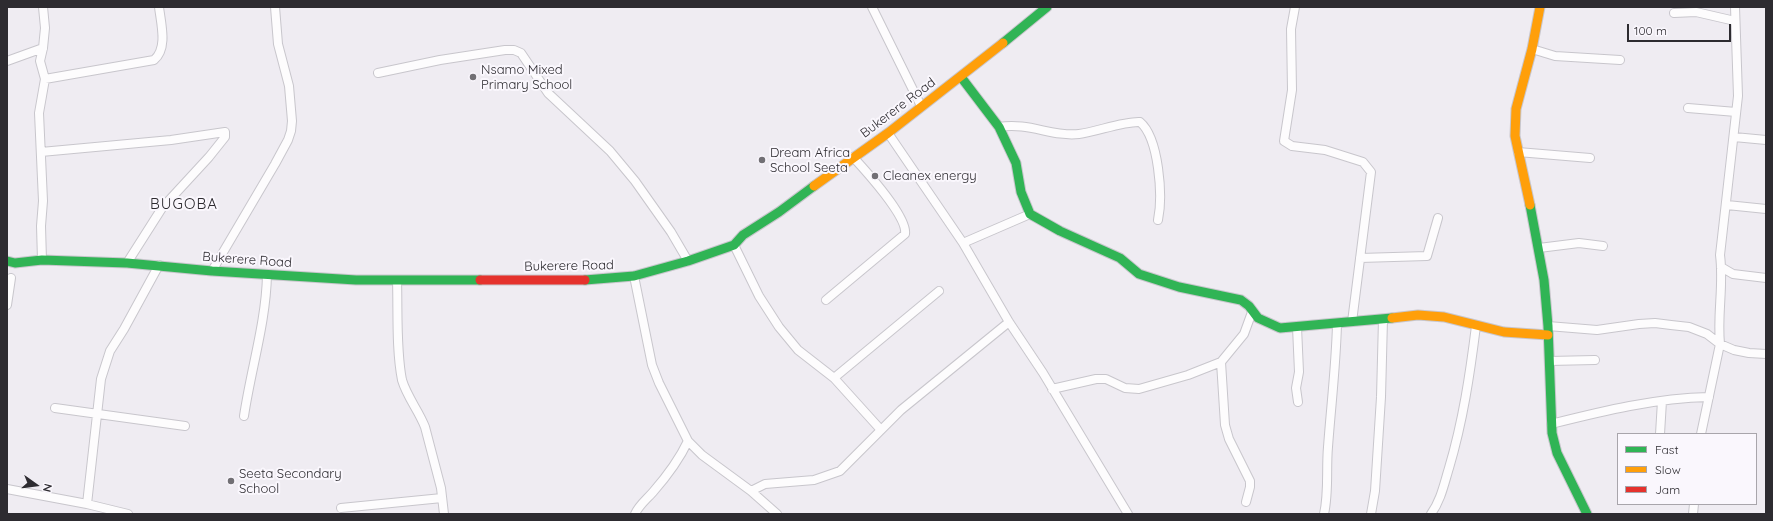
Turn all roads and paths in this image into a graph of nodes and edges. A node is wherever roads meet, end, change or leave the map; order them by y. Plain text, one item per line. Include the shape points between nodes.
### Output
1 (43, 7) edge
2 (159, 7) edge
3 (275, 7) edge
4 (872, 7) edge
5 (1047, 7) edge
6 (1295, 7) edge
7 (1540, 7) edge
8 (1735, 7) edge
9 (1674, 13) dead end
10 (1735, 21) junction
11 (43, 48) junction
12 (1532, 49) junction
13 (1620, 60) dead end
14 (7, 61) edge
15 (378, 73) dead end
16 (961, 77) junction
17 (45, 79) junction
18 (921, 106) junction
19 (1688, 108) dead end
20 (1736, 112) junction
21 (999, 127) junction
22 (888, 133) junction
23 (1734, 137) junction
24 (1766, 140) edge
25 (42, 152) junction
26 (1518, 152) junction
27 (853, 157) junction
28 (1590, 158) dead end
29 (1726, 205) junction
30 (1766, 209) edge
31 (1030, 214) junction
32 (1438, 218) dead end
33 (1158, 220) dead end
34 (963, 243) junction
35 (734, 245) junction
36 (1603, 246) dead end
37 (1539, 248) junction
38 (1360, 258) junction
39 (42, 260) junction
40 (688, 261) junction
41 (11, 262) edge
42 (127, 263) junction
43 (159, 265) junction
44 (1721, 266) junction
45 (212, 271) junction
46 (267, 275) junction
47 (634, 276) junction
48 (9, 278) edge
49 (1766, 278) edge
50 (398, 280) junction
51 (939, 291) dead end
52 (826, 300) dead end
53 (7, 304) edge
54 (1252, 312) junction
55 (1383, 319) junction
56 (1009, 322) junction
57 (1352, 322) junction
58 (1337, 324) junction
59 (1476, 326) junction
60 (1297, 327) junction
61 (1548, 331) junction
62 (1720, 344) junction
63 (1766, 354) edge
64 (1595, 360) dead end
65 (1549, 361) junction
66 (1221, 362) junction
67 (834, 378) junction
68 (1052, 389) junction
69 (1709, 397) junction
70 (1662, 401) junction
71 (1298, 402) dead end
72 (55, 408) dead end
73 (96, 414) junction
74 (244, 416) dead end
75 (1551, 424) junction
76 (184, 426) dead end
77 (881, 430) junction
78 (1660, 433) edge
79 (1701, 433) edge
80 (688, 441) junction
81 (7, 489) edge
82 (751, 491) junction
83 (442, 498) junction
84 (1246, 502) dead end
85 (87, 504) junction
86 (341, 508) dead end
87 (128, 514) edge
88 (444, 514) edge
89 (635, 514) edge
90 (777, 514) edge
91 (1128, 514) edge
92 (1324, 514) edge
93 (1371, 514) edge
94 (1431, 514) edge
95 (1587, 514) edge

1 - 11 street
2 - 17 street via 162,45 160,55 154,60
3 - 45 street via 278,44 289,86 291,131 275,164
4 - 18 street
5 - 16 street, Bukerere Road
6 - 38 street via 1292,29 1292,90 1284,141 1292,146 1325,150 1363,162 1368,167 1371,172
7 - 12 street
8 - 10 street
9 - 10 street via 1696,12
10 - 20 street via 1738,51
11 - 14 street
11 - 17 street via 40,60
12 - 13 street via 1555,56
12 - 26 street via 1516,109 1515,136
15 - 40 street via 505,50 521,53 548,94 606,147 635,181
16 - 18 street, Bukerere Road
16 - 21 street
17 - 25 street via 39,113
18 - 22 street, Bukerere Road
19 - 20 street
20 - 23 street
21 - 31 street via 1016,163 1021,192
21 - 33 street via 1023,126 1078,134 1140,122 1147,128 1158,164 1161,207
22 - 27 street, Bukerere Road
22 - 34 street
23 - 24 street
23 - 29 street
25 - 39 street
25 - 42 street via 171,140 225,132 225,137 209,157 162,208
26 - 28 street
26 - 37 street
27 - 35 street, Bukerere Road via 779,212 743,235
27 - 52 street via 887,197 904,226 905,234
29 - 30 street
29 - 44 street
31 - 34 street
31 - 54 street via 1125,262 1139,274 1179,287 1241,300
32 - 38 street via 1427,256
34 - 56 street
35 - 40 street, Bukerere Road
35 - 67 street via 759,296 778,327 798,350
36 - 37 street via 1579,243
37 - 61 street
38 - 57 street
39 - 41 street, Bukerere Road
39 - 42 street, Bukerere Road
40 - 47 street, Bukerere Road
41 - 48 street
42 - 43 street, Bukerere Road
43 - 45 street, Bukerere Road
43 - 73 street via 110,351 101,379
44 - 49 street via 1733,274
44 - 62 street
45 - 46 street, Bukerere Road
46 - 50 street, Bukerere Road
46 - 74 street via 266,296
47 - 50 street, Bukerere Road via 600,280
47 - 80 street via 652,365
48 - 53 street
50 - 83 street via 402,379 422,418
51 - 67 street
54 - 60 street via 1263,321 1280,328
54 - 66 street via 1244,334
55 - 57 street
55 - 59 street via 1431,315
55 - 93 street via 1381,397
56 - 68 street
56 - 77 street via 901,410
57 - 58 street
58 - 60 street
58 - 92 street
59 - 61 street via 1504,332
59 - 94 street via 1460,431 1441,496
60 - 71 street
61 - 62 street via 1605,330 1639,324 1671,324 1708,334
61 - 65 street
62 - 63 street via 1742,352
62 - 69 street
64 - 65 street
65 - 75 street
66 - 68 street via 1188,375 1139,389 1096,379
66 - 84 street via 1225,425 1229,439 1250,481
67 - 77 street
68 - 91 street
69 - 70 street
69 - 79 street
70 - 75 street
70 - 78 street
72 - 73 street
73 - 76 street
73 - 85 street
75 - 95 street via 1557,453
77 - 82 street via 840,471 814,480 765,484
80 - 82 street via 702,455
80 - 89 street via 678,460 655,490 640,504
81 - 85 street
82 - 90 street
83 - 86 street
83 - 88 street
85 - 87 street

